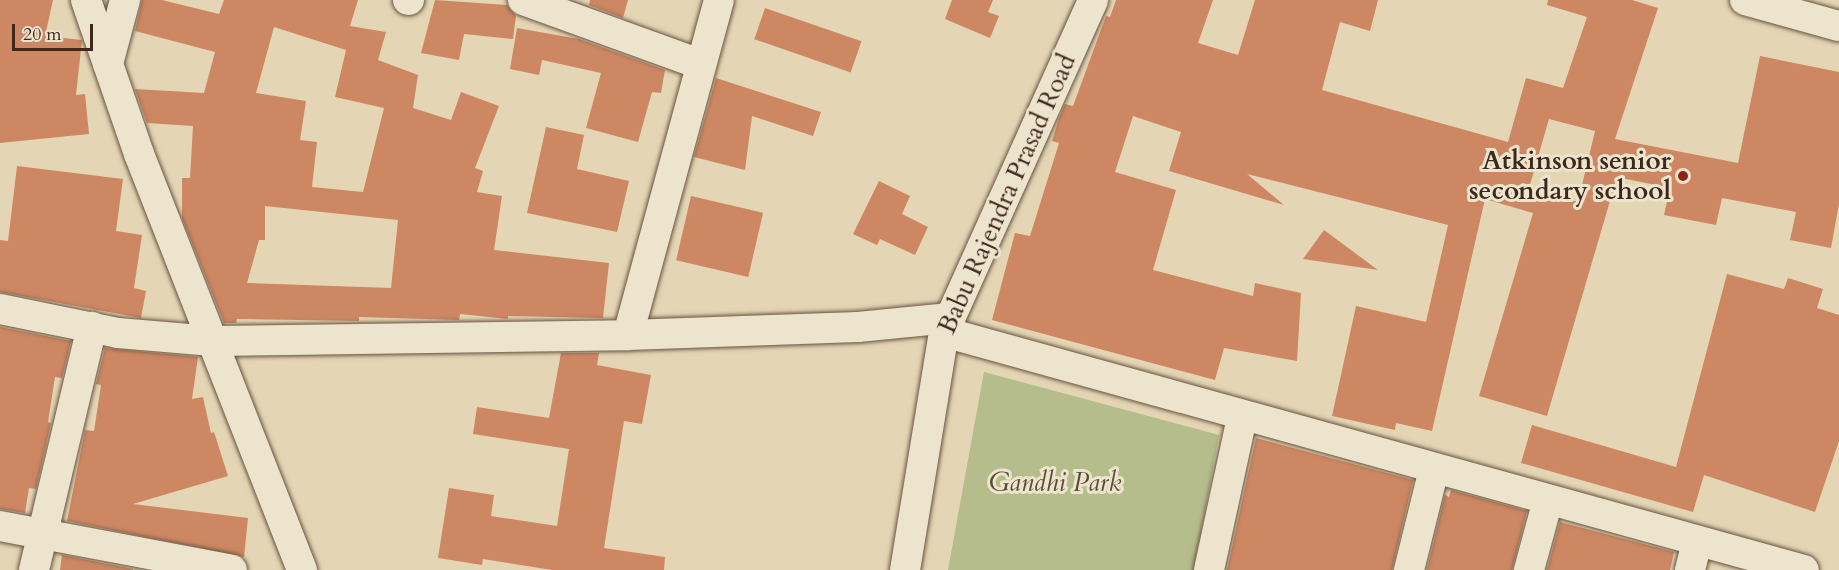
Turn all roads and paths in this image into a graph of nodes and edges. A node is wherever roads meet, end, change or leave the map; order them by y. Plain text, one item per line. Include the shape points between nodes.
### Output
1 (86, 0) edge
2 (125, 0) edge
3 (523, 0) edge
4 (719, 0) edge
5 (1093, 0) edge
6 (1745, 0) edge
7 (1839, 26) edge
8 (108, 64) junction
9 (700, 64) junction
10 (0, 309) edge
11 (947, 325) junction
12 (92, 327) junction
13 (628, 334) junction
14 (213, 341) junction
15 (1242, 417) junction
16 (1434, 469) junction
17 (1548, 500) junction
18 (0, 526) edge
19 (43, 534) junction
20 (1696, 541) junction
21 (34, 570) edge
22 (232, 570) edge
23 (302, 570) edge
24 (905, 570) edge
25 (1209, 570) edge
26 (1409, 570) edge
27 (1529, 570) edge
28 (1690, 570) edge
29 (1804, 570) edge

1 - 8 street
2 - 8 street
3 - 9 street
4 - 9 street
5 - 11 street, Babu Rajendra Prasad Road
6 - 7 street
8 - 14 street
9 - 13 street
10 - 12 street
11 - 13 street
11 - 15 street
11 - 24 street, Babu Rajendra Prasad Road
12 - 14 street
12 - 19 street
13 - 14 street
14 - 23 street
15 - 16 street
15 - 25 street
16 - 17 street
16 - 26 street
17 - 20 street
17 - 27 street
18 - 19 street
19 - 21 street
19 - 22 street
20 - 28 street
20 - 29 street

